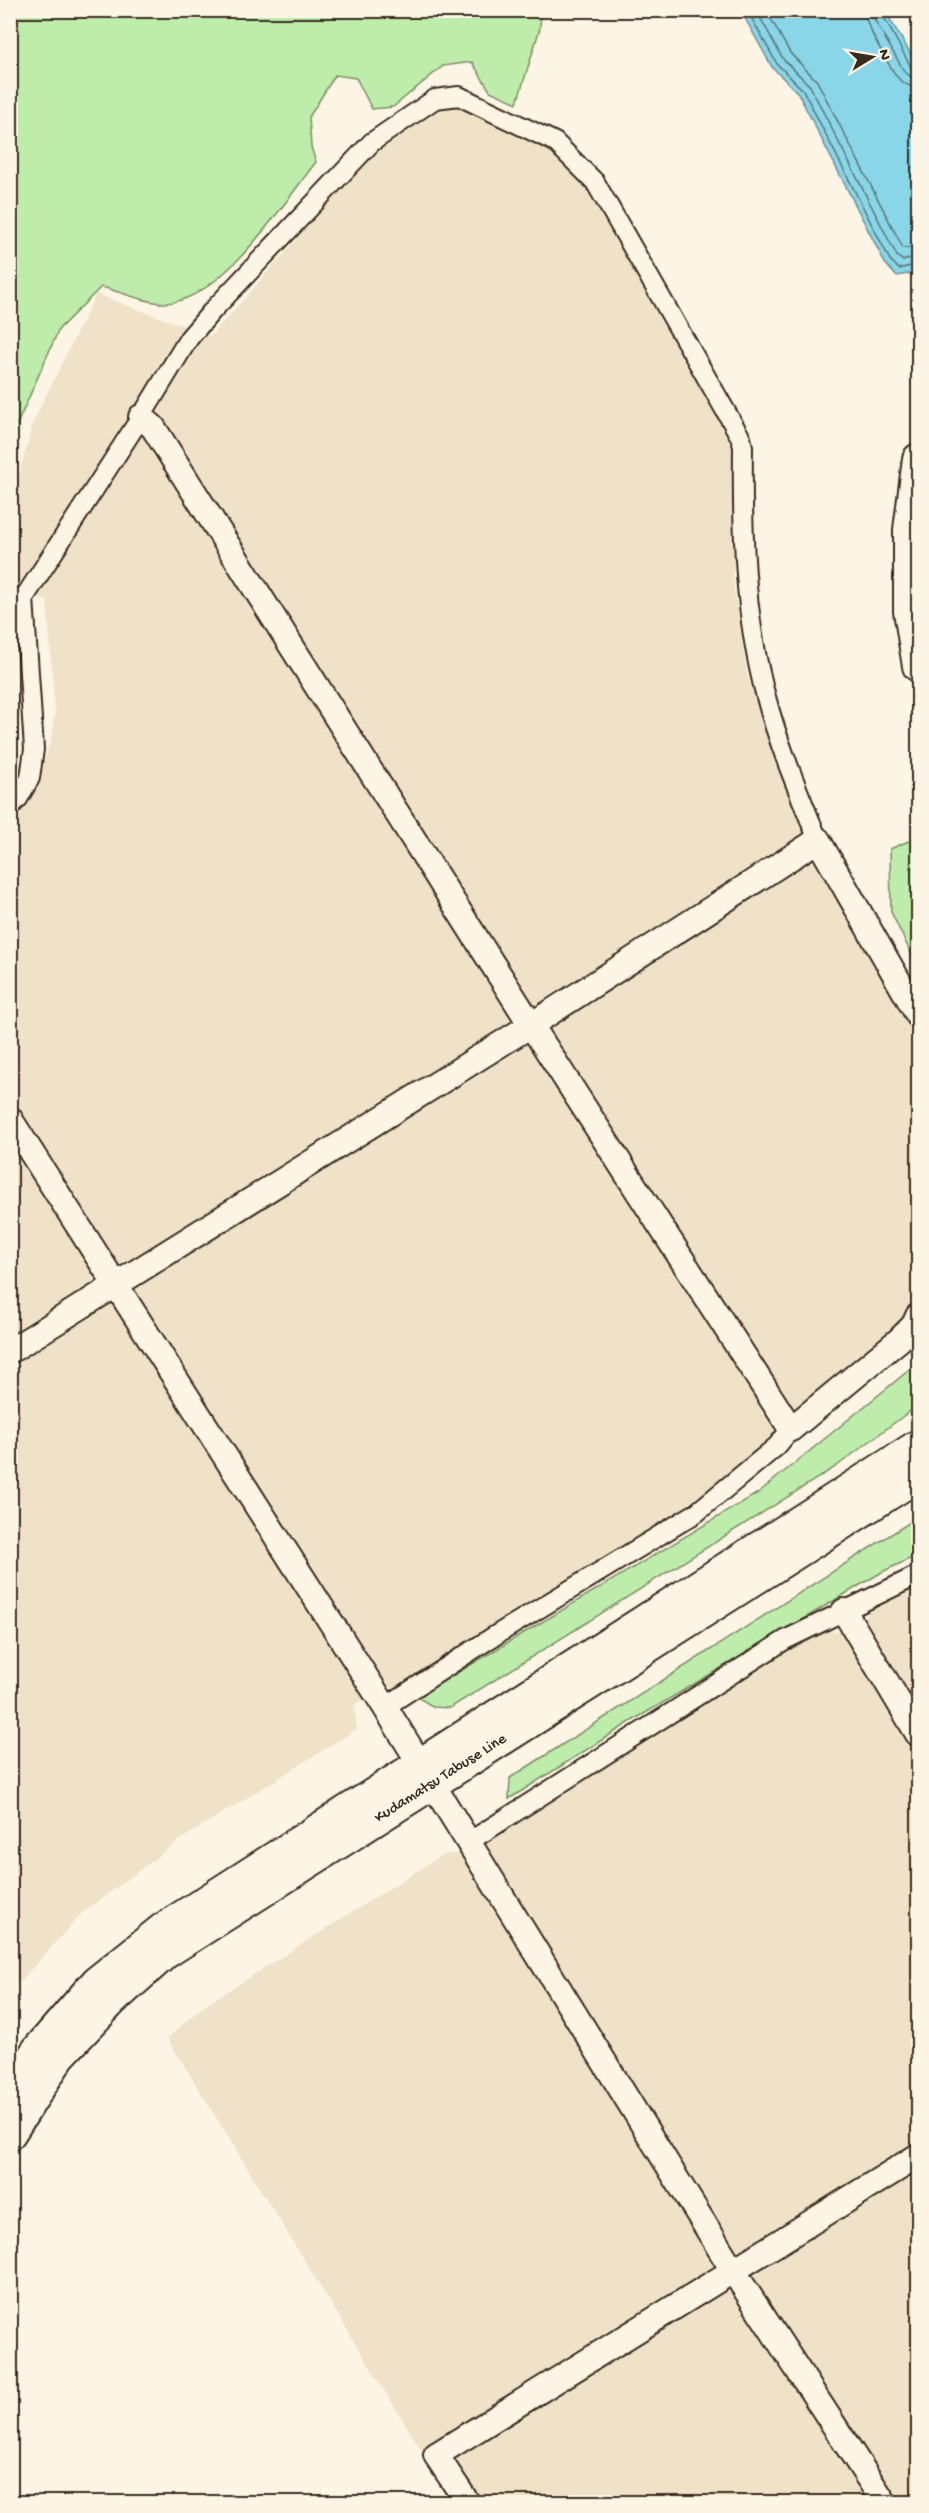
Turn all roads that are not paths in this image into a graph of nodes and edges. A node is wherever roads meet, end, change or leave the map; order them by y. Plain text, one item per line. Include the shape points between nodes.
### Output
1 (141, 417) junction
2 (918, 459) edge
3 (918, 666) edge
4 (10, 807) edge
5 (818, 840) junction
6 (918, 1015) edge
7 (531, 1025) junction
8 (10, 1119) edge
9 (115, 1284) junction
10 (918, 1316) edge
11 (10, 1351) edge
12 (791, 1429) junction
13 (918, 1445) edge
14 (918, 1476) edge
15 (918, 1575) edge
16 (844, 1611) junction
17 (385, 1707) junction
18 (918, 1734) edge
19 (426, 1775) junction
20 (467, 1843) junction
21 (10, 2090) edge
22 (10, 2134) edge
23 (918, 2156) edge
24 (734, 2272) junction
25 (467, 2502) edge
26 (884, 2502) edge

1 - 4 street via 24,598 34,749 30,778
1 - 5 street via 189,338 213,310 372,142 435,99 459,96 555,142 595,182 741,438 743,552 751,623 766,696
1 - 7 street via 160,437
2 - 3 main road via 909,530 909,611
5 - 6 street
5 - 7 street
7 - 9 street
7 - 12 street
8 - 9 street
9 - 11 street
9 - 17 street
10 - 12 street via 899,1340
12 - 17 street via 777,1446 696,1513
13 - 19 main road, Kudamatsu Tabuse Line
14 - 19 main road, Kudamatsu Tabuse Line
15 - 16 street
16 - 18 street
16 - 20 street via 785,1640
17 - 19 street
19 - 20 street
19 - 21 main road, Kudamatsu Tabuse Line via 162,1929 104,1975 37,2050
19 - 22 main road, Kudamatsu Tabuse Line via 166,1953 60,2055
20 - 24 street
23 - 24 street
24 - 25 street via 436,2455
24 - 26 street

